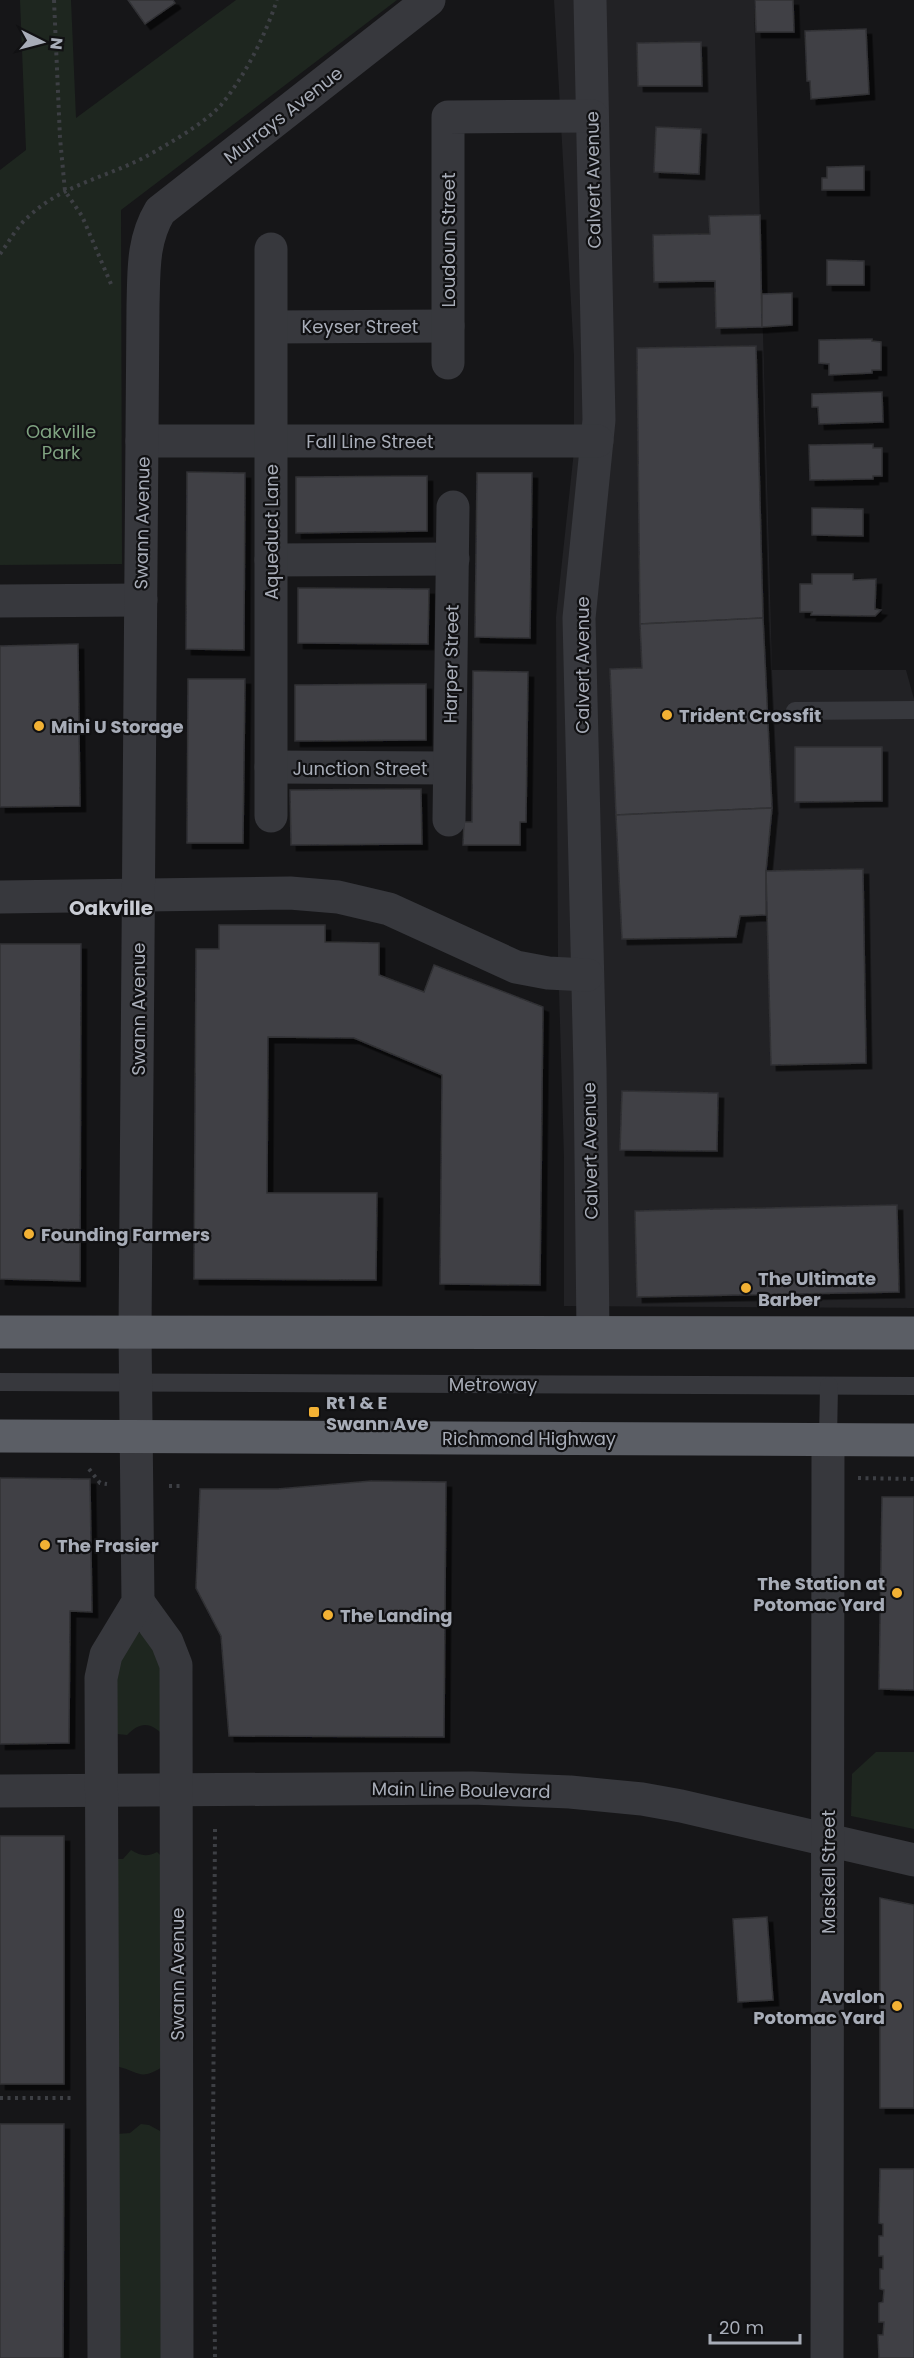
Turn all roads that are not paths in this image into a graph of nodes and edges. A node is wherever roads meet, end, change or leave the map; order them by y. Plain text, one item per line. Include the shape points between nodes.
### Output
1 (429, 0) edge
2 (590, 0) edge
3 (592, 116) junction
4 (147, 237) joint
5 (271, 249) dead end
6 (448, 326) junction
7 (272, 327) junction
8 (448, 363) dead end
9 (142, 441) junction
10 (271, 441) junction
11 (597, 441) junction
12 (453, 507) dead end
13 (453, 559) junction
14 (271, 560) junction
15 (141, 600) junction
16 (0, 601) edge
17 (914, 710) edge
18 (795, 711) dead end
19 (271, 767) junction
20 (449, 768) junction
21 (271, 816) dead end
22 (449, 820) dead end
23 (139, 895) junction
24 (0, 897) edge
25 (587, 975) junction
26 (0, 1332) edge
27 (593, 1332) junction
28 (135, 1333) junction
29 (914, 1333) edge
30 (0, 1382) edge
31 (136, 1383) junction
32 (829, 1386) junction
33 (914, 1386) edge
34 (0, 1436) edge
35 (137, 1437) junction
36 (828, 1440) junction
37 (914, 1440) edge
38 (138, 1602) junction
39 (177, 1790) junction
40 (0, 1791) edge
41 (102, 1791) junction
42 (828, 1840) junction
43 (914, 1860) edge
44 (104, 2358) edge
45 (177, 2358) edge
46 (826, 2358) edge

1 - 4 street, Murrays Avenue via 160,211
2 - 3 street, Calvert Avenue
3 - 6 street, Loudoun Street via 448,117
3 - 11 street, Calvert Avenue
4 - 9 street, Swann Avenue
5 - 7 street, Aqueduct Lane
6 - 7 street, Keyser Street
6 - 8 street, Loudoun Street
7 - 10 street, Aqueduct Lane
9 - 10 street, Fall Line Street
9 - 15 street, Swann Avenue
10 - 11 street, Fall Line Street
10 - 14 street, Aqueduct Lane
11 - 25 street, Calvert Avenue via 579,618
12 - 13 street, Harper Street
13 - 14 street
13 - 20 street, Harper Street
14 - 19 street, Aqueduct Lane
15 - 16 street
15 - 23 street, Swann Avenue
17 - 18 lane
19 - 20 street, Junction Street
19 - 21 street, Aqueduct Lane
20 - 22 street, Harper Street
23 - 24 street
23 - 25 street via 290,893 338,897 388,909 516,967
23 - 28 street, Swann Avenue
25 - 27 street, Calvert Avenue
26 - 28 highway
27 - 28 highway
27 - 29 highway
28 - 31 street, Swann Avenue
30 - 31 lane, Metroway
31 - 32 lane, Metroway
31 - 35 street, Swann Avenue
32 - 33 lane, Metroway
32 - 36 lane, Maskell Street
34 - 35 highway, Richmond Highway
35 - 36 highway, Richmond Highway
35 - 38 street, Swann Avenue
36 - 37 highway, Richmond Highway
36 - 42 street, Maskell Street
38 - 39 street, Swann Avenue via 167,1642 176,1665
38 - 41 street via 102,1667
39 - 41 street, Main Line Boulevard
39 - 42 street, Main Line Boulevard via 570,1791 681,1806
39 - 45 street, Swann Avenue
40 - 41 street, Main Line Boulevard
41 - 44 street
42 - 43 street, Main Line Boulevard
42 - 46 street, Maskell Street

